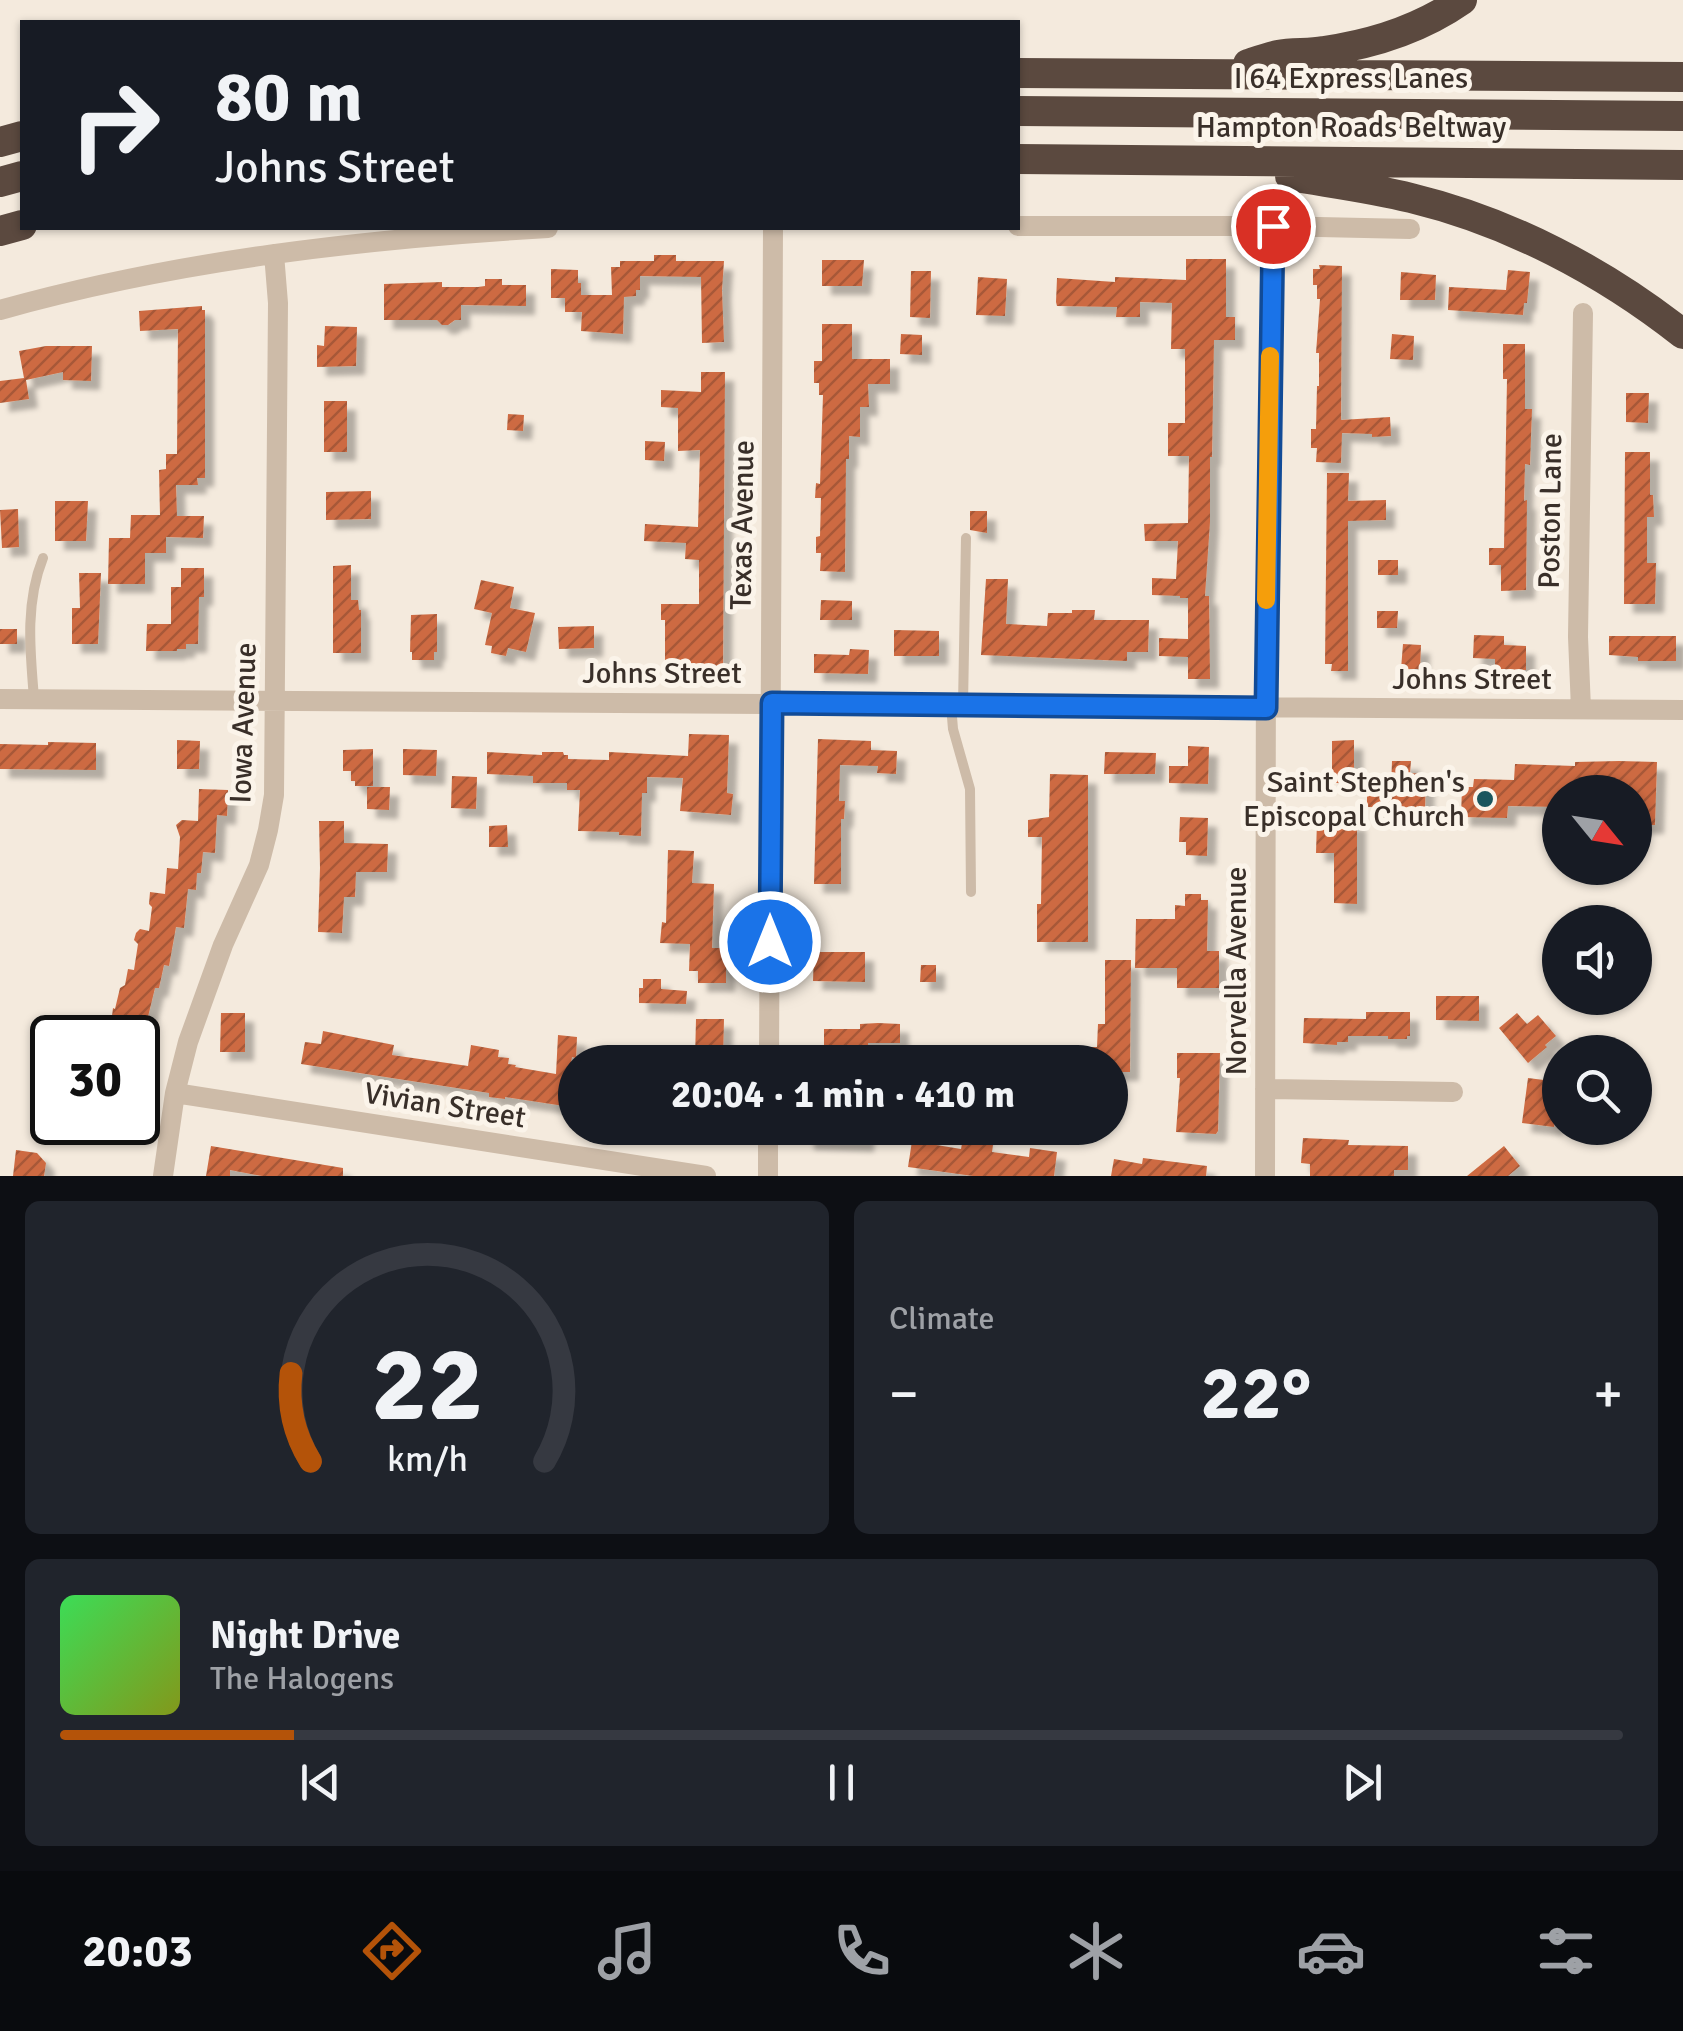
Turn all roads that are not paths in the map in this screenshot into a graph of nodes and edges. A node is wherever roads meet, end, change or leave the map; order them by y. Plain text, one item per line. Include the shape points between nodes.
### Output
1 (1462, 0) edge
2 (1020, 73) edge
3 (1218, 74) junction
4 (1683, 78) edge
5 (1020, 111) edge
6 (1683, 116) edge
7 (1020, 160) edge
8 (1208, 161) junction
9 (1683, 165) edge
10 (1020, 226) edge
11 (1273, 226) junction
12 (1410, 229) dead end
13 (517, 230) edge
14 (774, 230) edge
15 (274, 254) junction
16 (0, 310) edge
17 (1583, 313) dead end
18 (1683, 334) edge
19 (966, 538) dead end
20 (43, 558) dead end
21 (0, 699) edge
22 (34, 699) junction
23 (276, 700) junction
24 (772, 703) junction
25 (957, 705) junction
26 (1266, 708) junction
27 (1581, 709) junction
28 (1683, 710) edge
29 (971, 892) dead end
30 (769, 1045) edge
31 (1266, 1089) junction
32 (175, 1092) junction
33 (1453, 1092) dead end
34 (768, 1145) edge
35 (163, 1176) edge
36 (706, 1176) edge
37 (768, 1176) edge
38 (1265, 1176) edge

1 - 3 highway via 1413,28 1365,43 1278,54
2 - 3 highway, Hampton Roads Beltway
3 - 4 highway, Hampton Roads Beltway
5 - 6 highway, I 64 Express Lanes
7 - 8 highway, Hampton Roads Beltway
8 - 9 highway, Hampton Roads Beltway
8 - 18 highway via 1407,197 1499,226 1596,274
10 - 11 street
11 - 12 street
11 - 26 street, Norvella Avenue
13 - 15 street
14 - 24 street, Texas Avenue
15 - 16 street
15 - 23 street, Iowa Avenue
17 - 27 street, Poston Lane
19 - 25 lane
20 - 22 lane via 30,602
21 - 22 street, Johns Street
22 - 23 street, Johns Street
23 - 24 street, Johns Street
23 - 32 street, Iowa Avenue via 274,795 259,865 223,946
24 - 25 street, Johns Street
24 - 30 street, Texas Avenue
25 - 26 street, Johns Street
25 - 29 lane via 953,730 970,788
26 - 27 street, Johns Street
26 - 31 street, Norvella Avenue
27 - 28 street, Johns Street
31 - 33 street
31 - 38 street, Norvella Avenue
32 - 35 street, Iowa Avenue
32 - 36 street, Vivian Street
34 - 37 street

